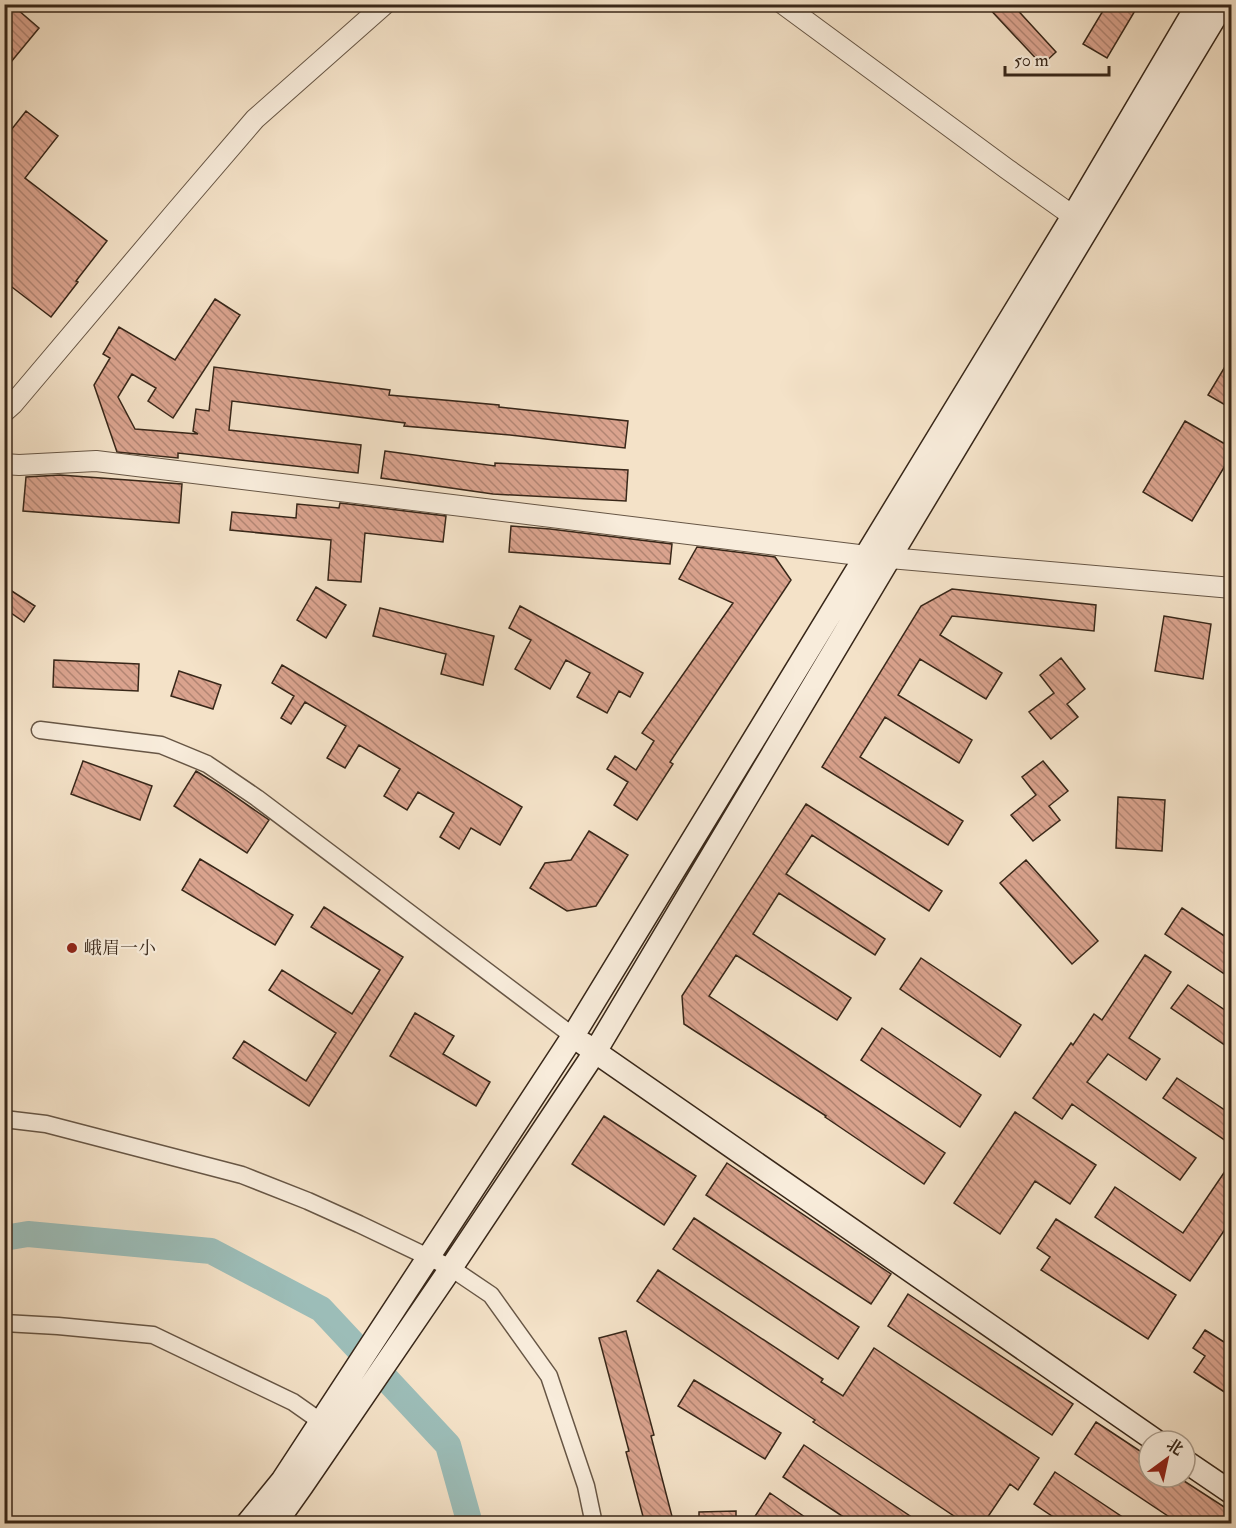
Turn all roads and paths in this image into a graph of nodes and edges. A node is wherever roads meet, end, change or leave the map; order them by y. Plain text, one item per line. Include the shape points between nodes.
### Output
1 (385, 4) edge
2 (783, 4) edge
3 (1198, 4) edge
4 (1223, 4) edge
5 (1073, 216) junction
6 (4, 412) edge
7 (4, 464) edge
8 (867, 556) junction
9 (890, 557) junction
10 (1232, 588) edge
11 (40, 730) dead end
12 (573, 1036) junction
13 (595, 1052) junction
14 (4, 1119) edge
15 (427, 1257) junction
16 (451, 1268) junction
17 (4, 1323) edge
18 (330, 1419) junction
19 (1139, 1429) edge
20 (1197, 1469) edge
21 (1232, 1493) edge
22 (246, 1524) edge
23 (274, 1524) edge
24 (594, 1524) edge

1 - 6 street via 255,119
2 - 5 street
3 - 5 main road
4 - 9 main road
5 - 8 main road
7 - 8 street via 96,461
8 - 9 street
8 - 12 main road
9 - 10 street
9 - 13 main road
11 - 12 street via 161,745 207,764
12 - 13 main road
12 - 15 main road
13 - 16 main road
13 - 19 main road
14 - 15 street via 46,1124 242,1175
15 - 16 street
15 - 18 main road
16 - 18 main road
16 - 24 street via 491,1295 549,1376 586,1486
17 - 18 street via 153,1335
18 - 22 main road
18 - 23 main road via 302,1486
20 - 21 main road

